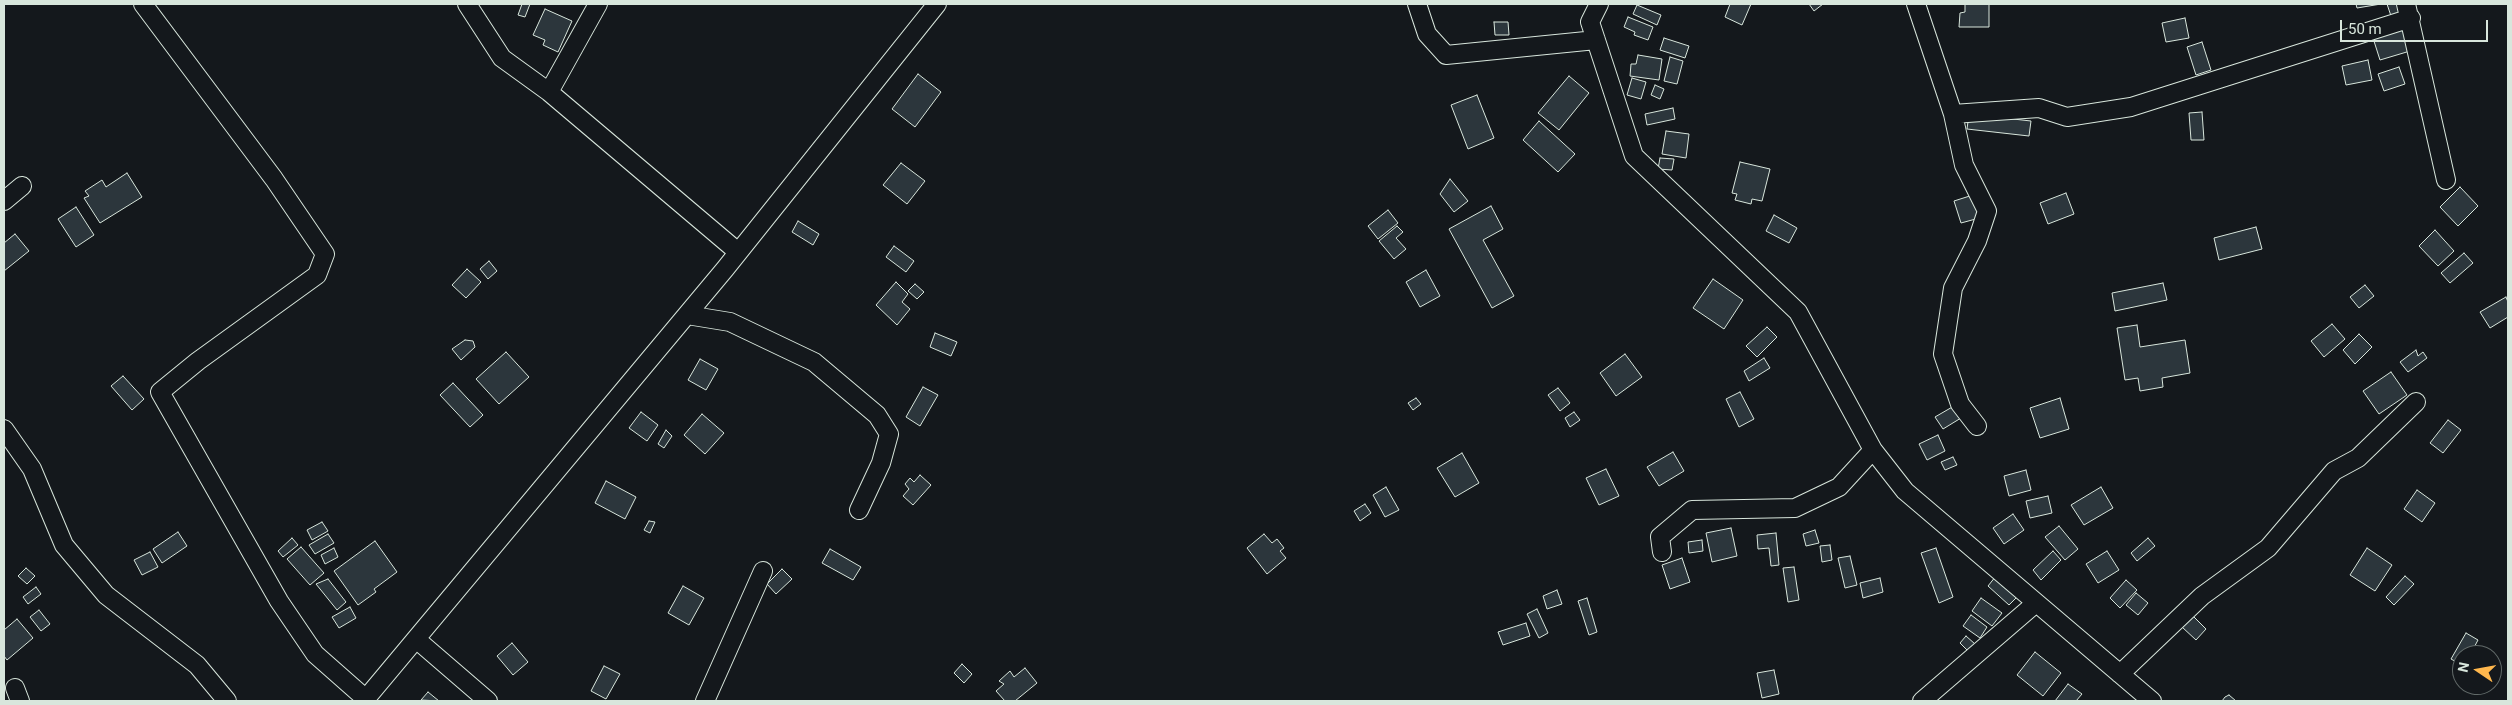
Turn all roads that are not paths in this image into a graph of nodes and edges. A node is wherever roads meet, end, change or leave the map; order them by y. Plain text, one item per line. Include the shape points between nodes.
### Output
1 (143, 4) edge
2 (467, 4) edge
3 (598, 4) edge
4 (937, 4) edge
5 (1418, 4) edge
6 (1599, 4) edge
7 (1916, 4) edge
8 (2408, 11) edge
9 (1596, 40) junction
10 (548, 92) junction
11 (1953, 114) junction
12 (2446, 180) dead end
13 (22, 186) dead end
14 (4, 201) edge
15 (738, 252) junction
16 (687, 314) junction
17 (2416, 402) dead end
18 (1977, 426) dead end
19 (4, 429) edge
20 (1873, 450) junction
21 (859, 510) dead end
22 (1662, 552) dead end
23 (763, 571) dead end
24 (2036, 603) junction
25 (416, 639) junction
26 (2120, 674) junction
27 (365, 700) edge
28 (227, 701) edge
29 (488, 701) edge
30 (705, 701) edge
31 (1922, 701) edge
32 (2152, 701) edge

1 - 27 street via 274,179 325,254 317,275 160,392 279,601 315,654
2 - 10 street via 502,58
3 - 10 street
4 - 15 street
5 - 9 street via 1427,34 1446,55
6 - 9 street via 1590,22
7 - 11 street
8 - 11 street via 2131,107 2067,117 2039,108
8 - 12 street
9 - 20 street via 1634,156 1798,312
10 - 15 street
11 - 18 street via 1964,165 1987,211 1977,241 1952,288 1943,354 1960,404
13 - 14 street
15 - 16 street
16 - 21 street via 730,322 814,362 877,415 890,434 881,463
16 - 25 street
17 - 26 street via 2358,458 2334,471 2268,548 2202,596
19 - 28 street via 32,469 64,544 106,595 197,665
20 - 22 street via 1839,487 1795,508 1692,510 1660,537
20 - 24 street via 1905,492
23 - 30 street
24 - 26 street
24 - 31 street
25 - 27 street
25 - 29 street
26 - 32 street

